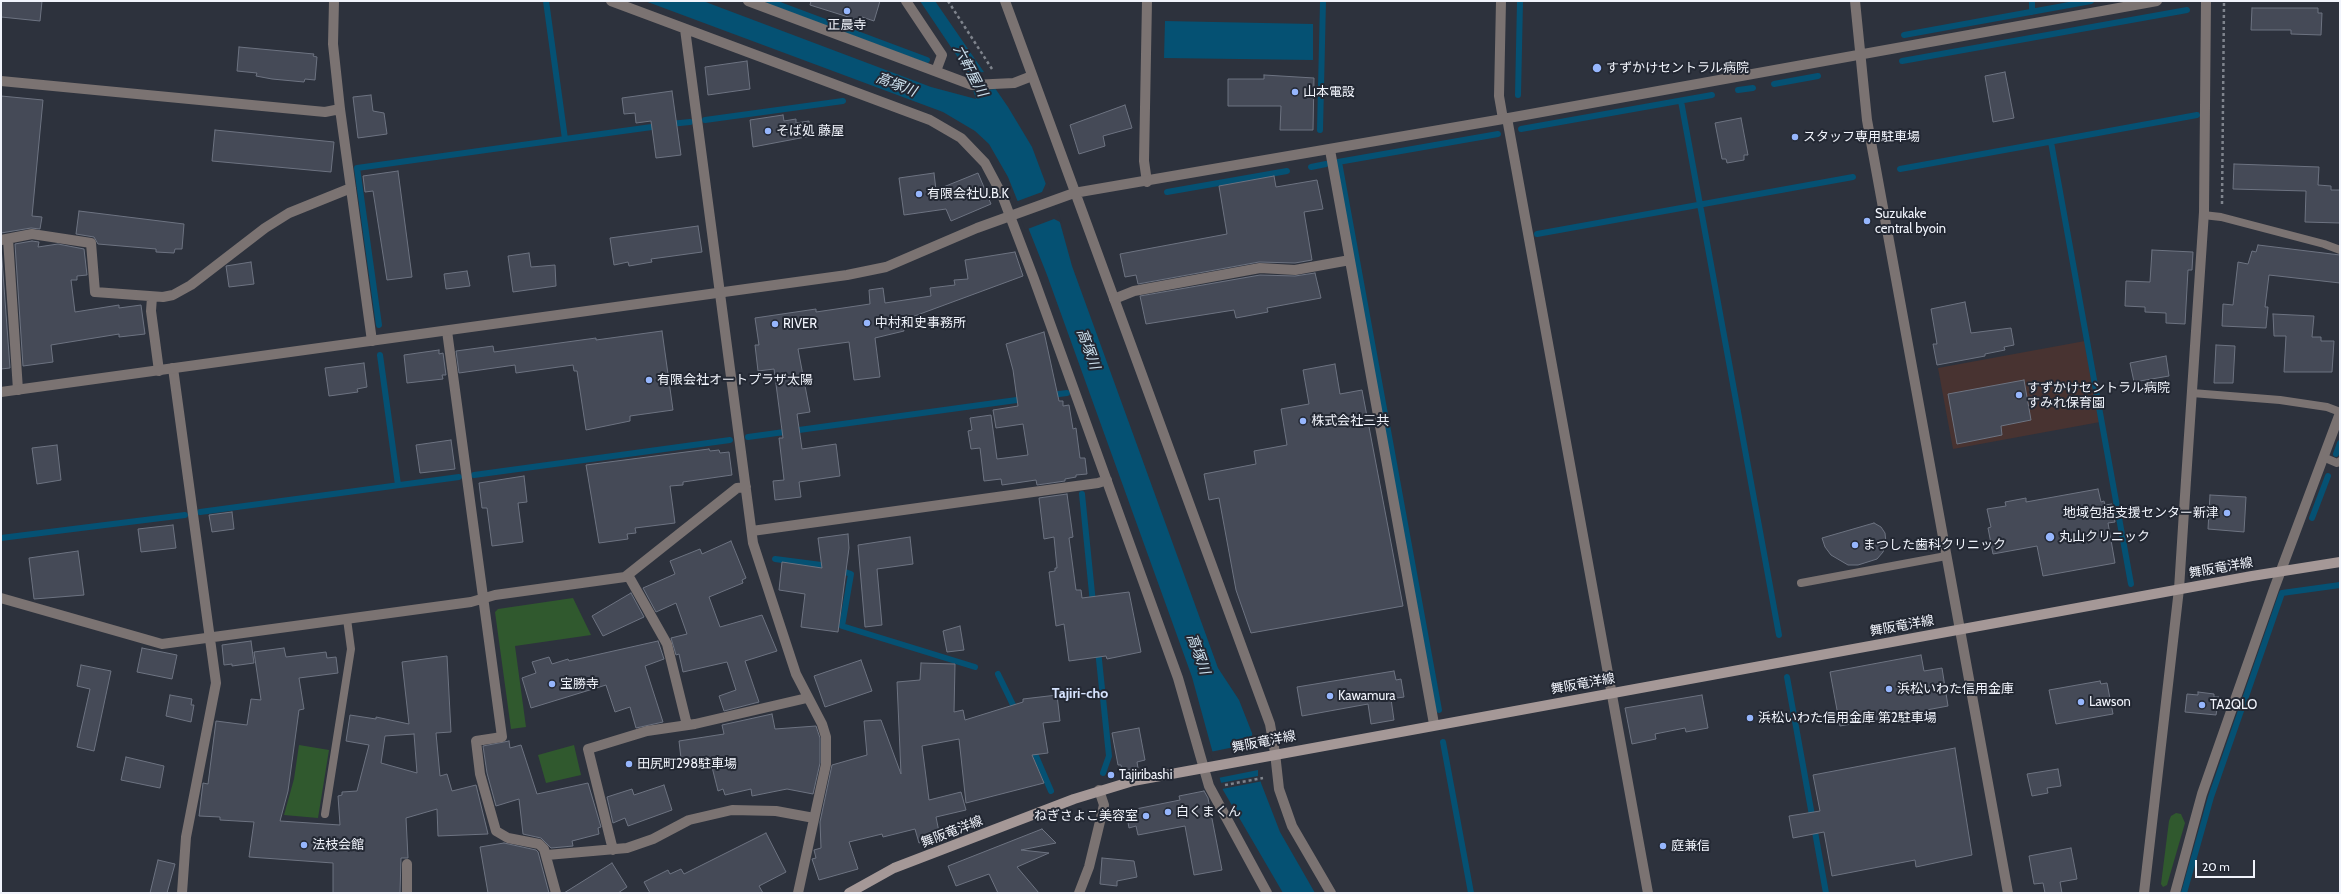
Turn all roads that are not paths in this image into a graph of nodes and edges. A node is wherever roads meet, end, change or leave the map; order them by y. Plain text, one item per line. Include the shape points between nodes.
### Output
1 (334, 1) edge
2 (611, 1) edge
3 (748, 1) edge
4 (906, 1) edge
5 (1004, 1) edge
6 (1147, 1) edge
7 (1501, 1) edge
8 (1855, 1) edge
9 (2157, 1) edge
10 (2206, 1) edge
11 (685, 29) junction
12 (1859, 55) junction
13 (936, 71) junction
14 (1032, 76) junction
15 (1, 81) edge
16 (340, 109) junction
17 (1505, 119) junction
18 (1330, 150) junction
19 (1147, 182) junction
20 (351, 188) junction
21 (1074, 193) junction
22 (1012, 215) junction
23 (2203, 215) junction
24 (4, 240) edge
25 (2340, 250) edge
26 (1350, 260) junction
27 (720, 293) junction
28 (152, 297) junction
29 (1114, 299) junction
30 (447, 331) junction
31 (372, 341) junction
32 (173, 368) junction
33 (159, 370) junction
34 (18, 390) junction
35 (1, 392) edge
36 (2192, 393) junction
37 (2340, 412) edge
38 (2323, 457) junction
39 (2340, 461) edge
40 (1106, 480) junction
41 (746, 487) junction
42 (752, 531) junction
43 (1946, 556) junction
44 (2340, 562) edge
45 (2280, 571) junction
46 (628, 575) junction
47 (1801, 583) dead end
48 (2178, 589) junction
49 (1, 598) edge
50 (483, 598) junction
51 (347, 619) junction
52 (1960, 629) junction
53 (210, 638) junction
54 (1612, 692) junction
55 (807, 698) junction
56 (1434, 724) junction
57 (687, 725) junction
58 (1275, 753) junction
59 (1209, 766) junction
60 (1099, 790) junction
61 (325, 814) dead end
62 (814, 818) junction
63 (614, 850) junction
64 (547, 856) junction
65 (407, 864) dead end
66 (182, 893) edge
67 (407, 893) edge
68 (556, 893) edge
69 (798, 893) edge
70 (849, 893) edge
71 (1079, 893) edge
72 (1267, 893) edge
73 (1331, 893) edge
74 (1648, 893) edge
75 (2008, 893) edge
76 (2144, 893) edge
77 (2175, 893) edge

1 - 16 street via 334,44
2 - 11 street
3 - 13 street
4 - 13 street via 942,55
5 - 14 street
6 - 19 street via 1144,161
7 - 17 street via 1499,96
8 - 12 street
9 - 12 street
10 - 23 street
11 - 22 street via 946,128 974,150 985,163
11 - 27 street
12 - 17 street
12 - 43 street via 1867,120
13 - 14 street via 972,85 1014,83
14 - 21 street
15 - 16 street via 325,112
16 - 20 street
17 - 18 street
17 - 54 street
18 - 19 street
18 - 26 street
19 - 21 street
20 - 28 street via 289,213 265,228 183,291 173,295
20 - 31 street
21 - 22 street
21 - 29 street
22 - 27 street via 904,260 867,272
22 - 40 street
23 - 25 lane via 2221,217
23 - 36 street
24 - 28 street via 32,234 91,243 95,292
24 - 34 street
26 - 29 street via 1296,270 1260,268 1134,291
26 - 56 street
27 - 30 street
27 - 41 street
28 - 33 street via 151,311
29 - 58 street via 1270,724
30 - 31 street
30 - 50 street
31 - 32 street
32 - 33 street
32 - 53 street
33 - 34 street
34 - 35 street
36 - 37 lane via 2280,400 2327,407
36 - 48 street
37 - 38 street
38 - 39 lane via 2337,463
38 - 45 street
40 - 42 street
40 - 59 street
41 - 42 street
41 - 46 street via 737,488
42 - 55 street via 753,543 796,674
43 - 47 lane
43 - 52 street
44 - 45 main road, 舞阪竜洋線
45 - 48 main road, 舞阪竜洋線
45 - 77 street via 2202,794
46 - 50 street
46 - 57 street via 667,644
48 - 52 main road, 舞阪竜洋線
48 - 76 street
49 - 53 street via 162,644
50 - 51 street
50 - 64 street via 502,737 476,741 480,774 496,831 501,836 539,844
51 - 53 street
51 - 61 lane via 351,649
52 - 54 main road, 舞阪竜洋線
52 - 75 street
53 - 66 street via 216,683 186,837
54 - 56 main road, 舞阪竜洋線
54 - 74 street
55 - 57 street
55 - 62 street via 822,724 827,750
56 - 58 main road, 舞阪竜洋線
57 - 63 street via 647,731 588,749
58 - 59 main road, 舞阪竜洋線
58 - 73 street via 1279,789 1292,826
59 - 60 main road, 舞阪竜洋線
59 - 72 street via 1210,788
60 - 70 main road, 舞阪竜洋線 via 894,868
60 - 71 street via 1104,805 1089,866
62 - 63 street via 776,811 732,810 689,820 640,845
62 - 69 street
63 - 64 street
64 - 68 street
65 - 67 street

